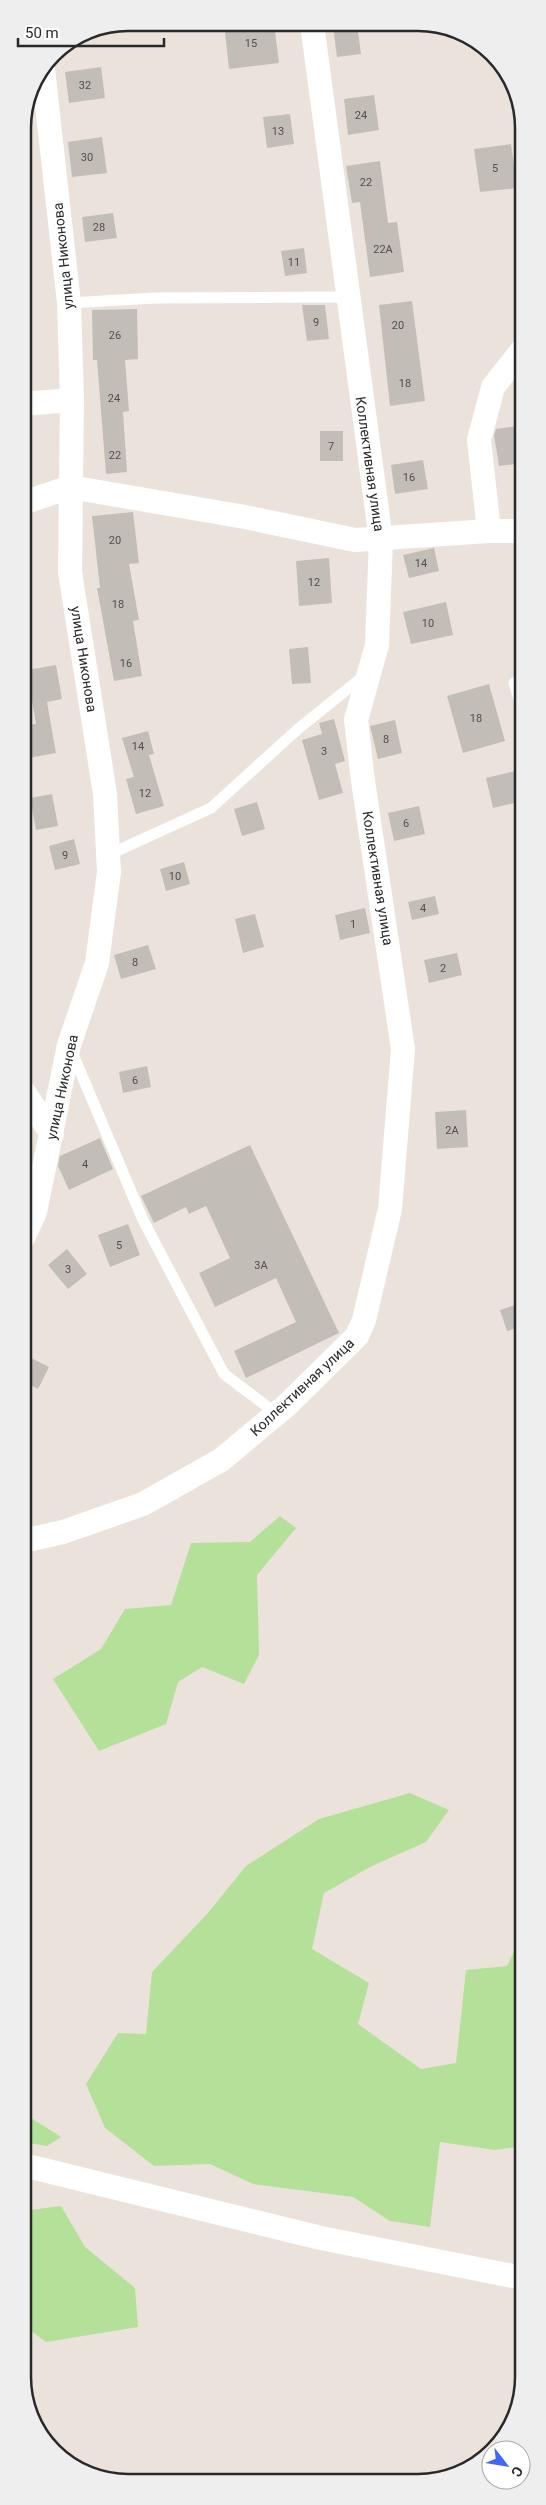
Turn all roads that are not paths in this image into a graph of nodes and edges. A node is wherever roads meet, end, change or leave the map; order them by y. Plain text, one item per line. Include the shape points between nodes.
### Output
1 (314, 31) edge
2 (44, 80) edge
3 (347, 297) junction
4 (69, 303) junction
5 (515, 359) edge
6 (72, 400) junction
7 (31, 403) edge
8 (70, 487) junction
9 (31, 500) edge
10 (489, 531) junction
11 (515, 531) edge
12 (381, 540) junction
13 (370, 670) junction
14 (514, 683) dead end
15 (515, 686) edge
16 (108, 855) junction
17 (69, 1046) junction
18 (31, 1103) edge
19 (52, 1134) junction
20 (31, 1222) edge
21 (277, 1414) junction
22 (31, 1539) edge
23 (31, 2168) edge
24 (515, 2276) edge

1 - 3 street, Коллективная улица
2 - 4 street, улица Никонова
3 - 4 lane via 154,298
3 - 12 street, Коллективная улица
4 - 6 street, улица Никонова
5 - 10 street via 493,387 479,440
6 - 7 street
6 - 8 street, улица Никонова
8 - 9 street
8 - 12 street via 245,517 355,540
8 - 16 street, улица Никонова via 70,572 105,794
10 - 11 street
10 - 12 street
12 - 13 street, Коллективная улица via 377,645
13 - 16 lane via 298,729 211,808
13 - 21 street, Коллективная улица via 356,720 403,1049 390,1209 364,1320 357,1336
14 - 15 lane
16 - 17 street, улица Никонова via 109,872 97,963
17 - 19 street, улица Никонова
17 - 21 lane via 143,1220 224,1374
18 - 19 street
19 - 20 street, улица Никонова via 36,1212
21 - 22 street, Коллективная улица via 222,1460 143,1504 63,1532
23 - 24 street via 322,2238

